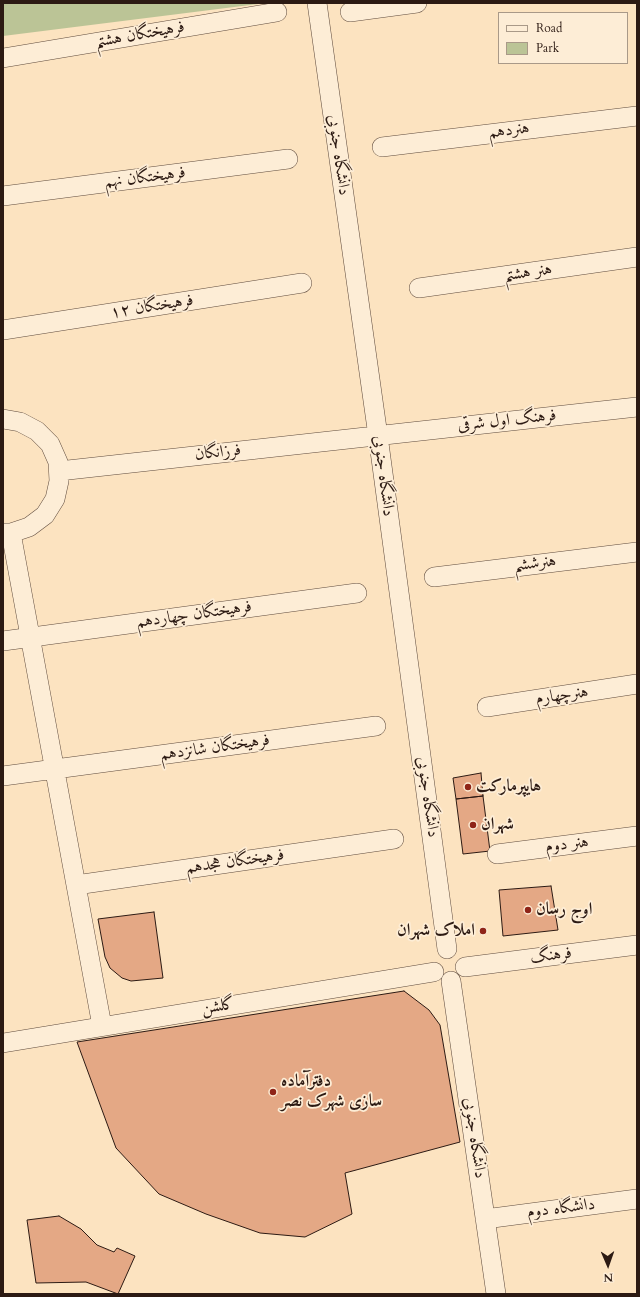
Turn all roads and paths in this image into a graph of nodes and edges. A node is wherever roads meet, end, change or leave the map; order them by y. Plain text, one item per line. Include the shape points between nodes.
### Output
1 (317, 3) edge
2 (417, 3) edge
3 (277, 12) dead end
4 (350, 12) dead end
5 (3, 58) edge
6 (637, 116) edge
7 (382, 146) dead end
8 (288, 159) dead end
9 (3, 196) edge
10 (637, 256) edge
11 (302, 283) dead end
12 (419, 288) dead end
13 (3, 330) edge
14 (637, 407) edge
15 (3, 419) edge
16 (378, 436) junction
17 (58, 471) junction
18 (7, 533) edge
19 (637, 552) edge
20 (434, 577) dead end
21 (357, 593) dead end
22 (30, 637) junction
23 (3, 641) edge
24 (637, 684) edge
25 (487, 707) dead end
26 (376, 726) dead end
27 (54, 769) junction
28 (3, 776) edge
29 (637, 836) edge
30 (394, 839) dead end
31 (497, 854) dead end
32 (76, 885) junction
33 (637, 945) edge
34 (447, 949) junction
35 (465, 967) junction
36 (434, 972) junction
37 (451, 981) junction
38 (102, 1026) junction
39 (3, 1043) edge
40 (637, 1199) edge
41 (485, 1219) junction
42 (496, 1294) edge

1 - 16 street, دانشگاه جنوبی
2 - 4 street
3 - 5 street, فرهیختگان هشتم
6 - 7 street, هنردهم
8 - 9 street, فرهیختگان نهم
10 - 12 street, هنر هشتم
11 - 13 street, فرهیختگان ۱۲
14 - 16 street, فرهنگ اول شرقی
15 - 17 street via 20,422 37,431 50,444 58,462
16 - 17 street, فرزانگان
16 - 34 street, دانشگاه جنوبی
17 - 18 street via 59,481 55,499 44,515 29,527
18 - 22 street
19 - 20 street, هنرششم
21 - 22 street, فرهیختگان چهاردهم
22 - 23 street, فرهیختگان چهاردهم
22 - 27 street
24 - 25 street, هنرچهارم
26 - 27 street, فرهیختگان شانزدهم
27 - 28 street, فرهیختگان شانزدهم
27 - 32 street
29 - 31 street, هنر دوم
30 - 32 street, فرهیختگان هجدهم
32 - 38 street
33 - 35 street, فرهنگ
34 - 35 street via 461,954
34 - 36 street via 441,951 433,960
35 - 37 street via 461,976
36 - 37 street via 441,979
36 - 38 street, گلشن
37 - 41 street, دانشگاه جنوبی
38 - 39 street, گلشن
40 - 41 street, دانشگاه دوم
41 - 42 street, دانشگاه جنوبی

